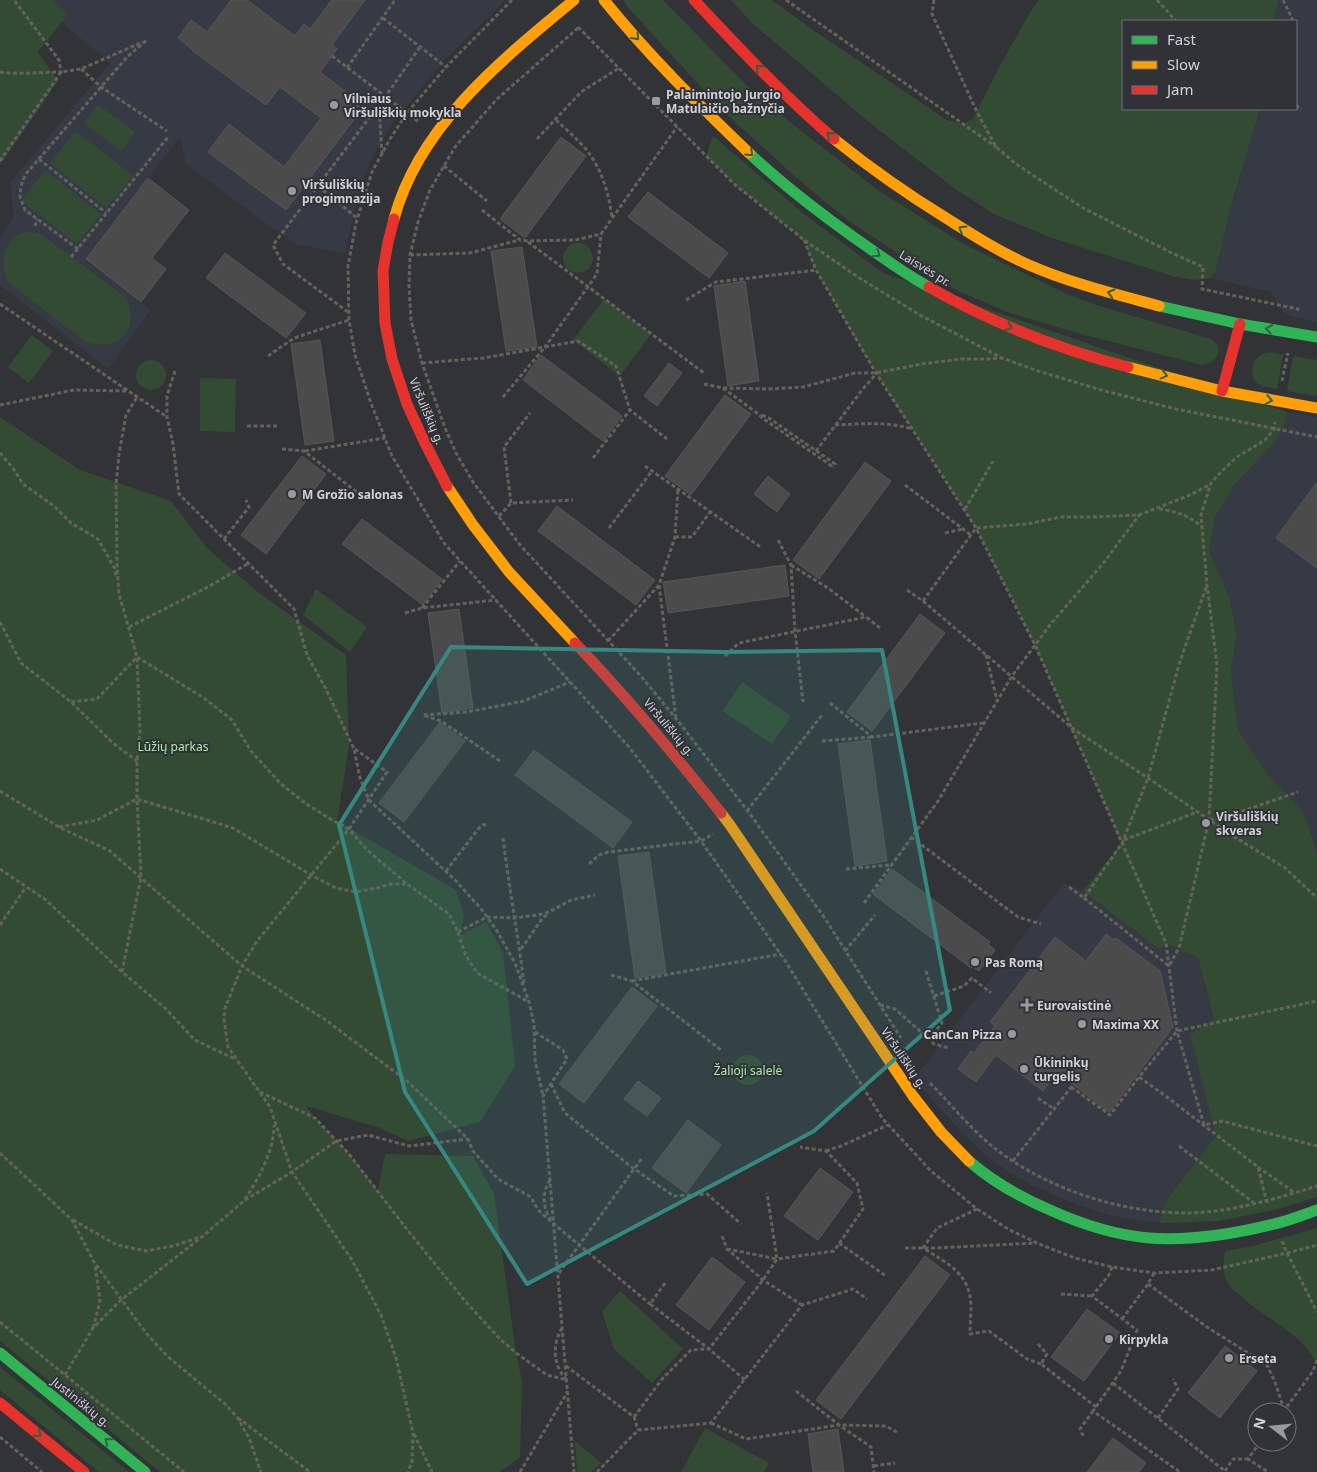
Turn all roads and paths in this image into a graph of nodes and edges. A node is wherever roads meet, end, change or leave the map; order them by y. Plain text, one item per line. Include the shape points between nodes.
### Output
1 (14, 0) edge
2 (396, 0) edge
3 (512, 0) edge
4 (574, 0) edge
5 (604, 0) edge
6 (694, 0) edge
7 (786, 0) edge
8 (934, 0) edge
9 (1157, 0) edge
10 (1283, 0) edge
11 (563, 9) junction
12 (383, 18) junction
13 (1175, 20) edge
14 (1292, 20) edge
15 (578, 28) junction
16 (420, 47) junction
17 (332, 56) dead end
18 (446, 67) junction
19 (347, 68) junction
20 (618, 68) junction
21 (81, 70) junction
22 (0, 72) edge
23 (61, 72) junction
24 (101, 87) junction
25 (385, 96) junction
26 (378, 105) junction
27 (1297, 106) edge
28 (1301, 110) dead end
29 (556, 120) junction
30 (677, 127) junction
31 (167, 131) dead end
32 (168, 137) dead end
33 (536, 138) dead end
34 (996, 148) junction
35 (382, 154) dead end
36 (706, 156) dead end
37 (39, 159) junction
38 (0, 161) edge
39 (444, 166) junction
40 (318, 186) junction
41 (487, 201) dead end
42 (482, 210) dead end
43 (106, 213) junction
44 (358, 218) dead end
45 (612, 218) junction
46 (38, 219) junction
47 (35, 226) dead end
48 (601, 234) junction
49 (520, 240) junction
50 (804, 240) dead end
51 (528, 242) junction
52 (78, 249) junction
53 (410, 255) junction
54 (71, 257) dead end
55 (816, 270) junction
56 (588, 287) junction
57 (1202, 289) dead end
58 (686, 300) dead end
59 (0, 304) edge
60 (348, 312) dead end
61 (349, 320) dead end
62 (1240, 324) junction
63 (1317, 337) edge
64 (545, 347) junction
65 (268, 356) dead end
66 (1002, 358) dead end
67 (422, 363) junction
68 (175, 371) dead end
69 (704, 373) dead end
70 (876, 373) junction
71 (704, 384) dead end
72 (722, 388) junction
73 (129, 391) junction
74 (1222, 391) junction
75 (137, 397) junction
76 (504, 397) dead end
77 (0, 405) edge
78 (1317, 408) edge
79 (630, 410) junction
80 (530, 412) dead end
81 (757, 413) junction
82 (167, 417) junction
83 (835, 425) junction
84 (247, 426) dead end
85 (278, 426) dead end
86 (913, 429) junction
87 (1274, 430) dead end
88 (385, 438) dead end
89 (667, 439) dead end
90 (282, 449) dead end
91 (816, 450) junction
92 (304, 451) junction
93 (0, 453) edge
94 (593, 458) dead end
95 (993, 461) dead end
96 (645, 466) dead end
97 (652, 471) junction
98 (1211, 483) junction
99 (904, 485) dead end
100 (678, 489) junction
101 (358, 493) dead end
102 (246, 500) dead end
103 (573, 500) dead end
104 (511, 503) junction
105 (965, 509) junction
106 (1156, 509) junction
107 (710, 512) junction
108 (1139, 515) junction
109 (499, 516) junction
110 (1202, 527) junction
111 (610, 528) dead end
112 (976, 528) junction
113 (963, 529) junction
114 (946, 534) dead end
115 (971, 535) junction
116 (675, 537) junction
117 (224, 539) junction
118 (778, 540) dead end
119 (762, 548) dead end
120 (460, 561) dead end
121 (249, 563) junction
122 (791, 565) junction
123 (659, 585) junction
124 (1207, 585) junction
125 (907, 590) dead end
126 (119, 594) junction
127 (496, 600) dead end
128 (923, 601) junction
129 (422, 608) junction
130 (406, 613) dead end
131 (866, 617) junction
132 (0, 622) edge
133 (128, 627) junction
134 (880, 628) dead end
135 (795, 632) junction
136 (608, 641) junction
137 (1035, 645) junction
138 (985, 654) junction
139 (725, 656) dead end
140 (137, 657) junction
141 (1012, 676) junction
142 (570, 682) dead end
143 (997, 701) junction
144 (71, 702) junction
145 (803, 702) dead end
146 (830, 703) dead end
147 (822, 715) dead end
148 (676, 719) junction
149 (983, 723) junction
150 (1072, 728) junction
151 (872, 737) junction
152 (822, 741) dead end
153 (354, 749) junction
154 (137, 761) junction
155 (500, 761) dead end
156 (1148, 778) junction
157 (0, 791) edge
158 (1298, 792) dead end
159 (137, 800) junction
160 (369, 800) junction
161 (747, 810) junction
162 (1197, 812) junction
163 (1209, 820) junction
164 (489, 824) dead end
165 (58, 827) junction
166 (349, 829) junction
167 (911, 837) junction
168 (503, 838) dead end
169 (701, 841) dead end
170 (1123, 842) junction
171 (589, 864) dead end
172 (891, 865) junction
173 (0, 869) edge
174 (846, 869) dead end
175 (446, 871) junction
176 (311, 875) junction
177 (141, 877) junction
178 (407, 884) junction
179 (26, 887) junction
180 (1069, 887) dead end
181 (595, 894) dead end
182 (1084, 898) junction
183 (1317, 898) edge
184 (864, 902) dead end
185 (549, 912) junction
186 (875, 915) dead end
187 (487, 917) junction
188 (514, 918) junction
189 (1041, 924) dead end
190 (0, 925) edge
191 (458, 932) junction
192 (845, 951) junction
193 (520, 952) junction
194 (781, 954) dead end
195 (242, 966) junction
196 (1169, 966) junction
197 (926, 971) dead end
198 (122, 972) junction
199 (611, 975) dead end
200 (632, 981) junction
201 (524, 990) junction
202 (991, 993) dead end
203 (934, 996) junction
204 (1317, 1001) edge
205 (529, 1002) junction
206 (880, 1005) junction
207 (1177, 1031) junction
208 (534, 1032) junction
209 (929, 1038) junction
210 (906, 1046) dead end
211 (949, 1048) dead end
212 (721, 1050) dead end
213 (236, 1060) junction
214 (1139, 1077) junction
215 (926, 1078) dead end
216 (551, 1084) junction
217 (259, 1092) junction
218 (543, 1096) junction
219 (1038, 1098) dead end
220 (1054, 1109) junction
221 (274, 1120) junction
222 (888, 1125) dead end
223 (1204, 1125) junction
224 (468, 1139) junction
225 (336, 1141) junction
226 (1179, 1146) dead end
227 (1317, 1146) edge
228 (800, 1148) dead end
229 (826, 1151) junction
230 (0, 1153) edge
231 (642, 1158) dead end
232 (1013, 1161) junction
233 (1258, 1167) junction
234 (634, 1169) junction
235 (292, 1172) junction
236 (550, 1180) junction
237 (1317, 1186) edge
238 (767, 1193) dead end
239 (1295, 1193) junction
240 (245, 1200) junction
241 (1266, 1201) junction
242 (1254, 1204) junction
243 (977, 1209) dead end
244 (1317, 1210) edge
245 (72, 1220) junction
246 (554, 1224) junction
247 (742, 1224) dead end
248 (1276, 1224) junction
249 (203, 1236) junction
250 (722, 1236) dead end
251 (839, 1243) junction
252 (1036, 1243) dead end
253 (579, 1245) junction
254 (905, 1248) dead end
255 (924, 1248) junction
256 (727, 1249) junction
257 (777, 1259) junction
258 (94, 1262) junction
259 (1112, 1267) dead end
260 (1154, 1273) dead end
261 (558, 1274) junction
262 (886, 1276) dead end
263 (763, 1280) junction
264 (665, 1283) dead end
265 (1148, 1284) junction
266 (1061, 1294) dead end
267 (1092, 1296) junction
268 (867, 1299) dead end
269 (121, 1300) junction
270 (650, 1304) junction
271 (802, 1305) junction
272 (1317, 1312) edge
273 (1122, 1319) junction
274 (0, 1322) edge
275 (562, 1327) junction
276 (93, 1328) junction
277 (1038, 1344) dead end
278 (709, 1349) junction
279 (0, 1353) edge
280 (1317, 1360) edge
281 (1041, 1364) junction
282 (566, 1366) junction
283 (65, 1375) junction
284 (1173, 1379) dead end
285 (567, 1380) junction
286 (744, 1380) junction
287 (1113, 1383) junction
288 (568, 1391) junction
289 (796, 1391) dead end
290 (1282, 1402) edge
291 (1291, 1402) edge
292 (0, 1403) edge
293 (1096, 1407) junction
294 (1093, 1411) junction
295 (237, 1417) junction
296 (634, 1417) junction
297 (1158, 1418) junction
298 (711, 1423) junction
299 (838, 1426) junction
300 (638, 1430) junction
301 (896, 1432) dead end
302 (413, 1434) junction
303 (0, 1436) edge
304 (1083, 1436) dead end
305 (1253, 1452) edge
306 (1248, 1459) junction
307 (895, 1463) dead end
308 (874, 1466) junction
309 (40, 1471) edge
310 (1224, 1471) edge
311 (84, 1472) edge
312 (145, 1472) edge
313 (184, 1472) edge
314 (261, 1472) edge
315 (310, 1472) edge
316 (408, 1472) edge
317 (432, 1472) edge
318 (520, 1472) edge
319 (574, 1472) edge
320 (598, 1472) edge
321 (874, 1472) edge
322 (1180, 1472) edge
323 (1268, 1472) edge

1 - 23 path via 59,60
2 - 12 path
3 - 18 path
4 - 11 main road, Viršuliškių g.
5 -> 74 main road, Laisvės pr. via 678,84 764,167 820,213 909,276 964,307 1024,334 1108,362
62 -> 6 main road via 1077,283 1029,265 985,243 907,194 806,115
7 - 34 path
8 - 34 path via 932,14
9 - 13 path
10 - 14 path
11 - 15 path
11 - 248 main road, Viršuliškių g. via 496,67 435,134 410,176 388,242 383,271 385,323 392,359 407,404 444,480 473,525 510,572 618,688 730,825 913,1096 929,1118 973,1164 1025,1198 1050,1210 1117,1233 1170,1239 1208,1237
12 - 16 path
12 - 19 path
15 - 20 path
15 - 39 path via 497,99 454,147
16 - 18 path
16 - 25 path
17 - 19 path
18 - 25 path via 407,113
19 - 25 path
20 - 29 path via 581,92
20 - 30 path
21 - 23 path
21 - 24 path
21 - 24 path via 148,40 126,57
22 - 23 path
23 - 38 path
24 - 31 path
24 - 37 path
25 - 26 path
26 - 35 path
26 - 40 path
27 - 28 path
29 - 33 path
29 - 45 path via 593,158 608,195
30 - 36 path
30 - 45 path
32 - 43 path
34 - 57 path via 1083,208 1203,267
37 - 43 path
37 - 46 path via 25,174 20,197 25,210
39 - 41 path
39 - 53 path via 430,190
40 - 44 path
40 - 60 path via 273,245 283,264
42 - 49 path
43 - 52 path
45 - 48 path
46 - 47 path
46 - 52 path
48 - 51 path via 575,240
48 - 56 path via 597,274
49 - 51 path
49 - 53 path via 470,253
50 - 55 path
51 - 56 path
52 - 54 path
53 - 67 path via 411,320
55 - 58 path via 716,282
55 - 70 path
56 - 64 path
56 - 69 path
59 - 73 path
61 - 65 path via 294,338
63 -> 62 main road
62 - 74 main road
64 - 67 path via 484,358
64 - 76 path
64 - 79 path via 578,341 616,366
66 - 70 path via 961,359
67 - 109 path via 456,453
68 - 82 path via 168,396
70 - 72 path via 855,373 803,387
70 - 83 path
70 - 86 path
71 - 72 path
72 - 81 path
73 - 75 path
73 - 77 path via 74,390
74 -> 78 main road, Laisvės pr.
75 - 82 path
75 - 126 path via 126,415 116,485
79 - 89 path
79 - 94 path
80 - 104 path via 504,447
81 - 91 path
81 - 91 path via 833,467 835,464
82 - 117 path via 179,494
83 - 86 path via 896,424
83 - 91 path
84 - 85 path
86 - 105 path
87 - 98 path via 1265,440 1237,457
88 - 92 path
90 - 92 path
92 - 101 path
93 - 126 path via 23,484 71,523 98,539 115,569
95 - 105 path
96 - 97 path
97 - 100 path
97 - 111 path
98 - 106 path
98 - 110 path via 1201,515
99 - 113 path
100 - 107 path
100 - 116 path
102 - 117 path via 249,507
103 - 104 path
104 - 109 path
105 - 112 path
106 - 108 path
106 - 110 path via 1194,520
107 - 116 path via 692,537
107 - 119 path
108 - 112 path via 1061,517 1027,524
108 - 137 path
109 - 136 path via 520,545
110 - 124 path
112 - 115 path
112 - 137 path
113 - 114 path
113 - 115 path
115 - 128 path
116 - 123 path
117 - 121 path
118 - 122 path
120 - 129 path
121 - 133 path
121 - 153 path via 294,609 307,655
122 - 131 path
122 - 135 path
123 - 136 path
123 - 148 path
124 - 156 path via 1180,661
124 - 163 path via 1217,666
125 - 128 path
126 - 133 path
127 - 129 path
128 - 138 path
129 - 130 path
131 - 134 path
131 - 135 path
132 - 144 path via 21,663
133 - 140 path
135 - 139 path via 739,643
135 - 145 path
136 - 148 path
137 - 141 path
137 - 150 path
138 - 141 path
138 - 143 path
140 - 144 path via 97,699
140 - 154 path via 140,732
140 - 166 path via 204,698 232,720 251,751 280,783 305,803
141 - 143 path
141 - 150 path
142 - 155 path via 524,700 467,712 422,715 441,721
143 - 149 path
144 - 154 path via 114,744
146 - 151 path
147 - 161 path
148 - 161 path
149 - 151 path
149 - 167 path via 938,801
150 - 156 path
150 - 170 path
151 - 152 path
153 - 160 path
153 - 160 path via 387,772
154 - 159 path
156 - 162 path
156 - 170 path
157 - 165 path
158 - 163 path
159 - 165 path via 97,820
159 - 176 path via 233,828
159 - 177 path
160 - 166 path
160 - 175 path
161 - 192 path
162 - 163 path
162 - 170 path
163 - 183 path via 1286,868
163 - 196 path via 1179,948
164 - 175 path via 479,828
165 - 177 path via 110,851
166 - 176 path
166 - 178 path via 366,849
167 - 172 path
167 - 189 path via 1018,916
168 - 188 path
169 - 171 path via 608,852
170 - 182 path
170 - 196 path via 1166,943
172 - 174 path
172 - 184 path
173 - 179 path
175 - 187 path
176 - 178 path via 336,888 356,892 390,884
176 - 195 path via 257,941
177 - 195 path
177 - 198 path
178 - 191 path via 449,914
179 - 190 path
179 - 198 path via 46,900
180 - 182 path
181 - 185 path via 571,900
182 - 196 path
185 - 188 path
185 - 193 path
186 - 192 path
187 - 188 path
187 - 191 path
187 - 201 path via 515,963
188 - 193 path
191 - 205 path via 465,954 477,973
192 - 206 path
193 - 201 path
194 - 200 path
195 - 213 path via 225,1008 224,1019 228,1046
195 - 224 path via 328,1021 407,1081
196 - 207 path
197 - 203 path
198 - 213 path via 166,1009 195,1040
199 - 200 path
200 - 212 path
201 - 205 path
202 - 203 path via 972,978 964,986
203 - 209 path via 942,1023
204 - 207 path
205 - 208 path
206 - 209 path via 895,1009
206 - 210 path
207 - 214 path
207 - 223 path
208 - 216 path via 563,1050 567,1059
208 - 218 path via 535,1060
209 - 211 path via 934,1044
213 - 217 path
214 - 220 path via 1110,1115 1072,1086
214 - 223 path
215 - 232 path via 976,1130
216 - 218 path
216 - 234 path via 565,1113
217 - 221 path via 270,1107
217 - 225 path via 315,1118
218 - 236 path
219 - 220 path
220 - 232 path
221 - 235 path
221 - 240 path via 266,1162
222 - 229 path
223 - 227 path via 1222,1121
223 - 233 path
224 - 225 path via 409,1146 368,1135
224 - 246 path via 473,1151 498,1179 531,1197 538,1210
225 - 235 path
225 - 285 path via 501,1340 548,1375
226 - 242 path
228 - 229 path
229 - 251 path via 857,1182 863,1209
230 - 245 path
231 - 234 path
232 - 242 path via 1062,1187 1142,1210 1188,1213
233 - 239 path
233 - 241 path
234 - 247 path via 674,1196 707,1194
234 - 253 path
235 - 240 path
235 - 302 path via 352,1260 381,1315 396,1358
236 - 246 path
236 - 246 path via 546,1186 544,1206
237 - 239 path
238 - 257 path
239 - 241 path
240 - 249 path
241 - 242 path
241 - 248 path
243 - 255 path via 936,1228
244 - 248 main road, Viršuliškių g.
245 - 249 path via 117,1245 146,1251
245 - 258 path
246 - 253 path
246 - 261 path
248 - 272 path
249 - 269 path
250 - 256 path
251 - 257 path via 834,1251
251 - 262 path
252 - 255 path
253 - 261 path
253 - 270 path
254 - 255 path
255 - 281 path via 947,1263 965,1281 971,1306 970,1334 989,1331 1027,1359
256 - 257 path
256 - 263 path
257 - 263 path
258 - 269 path
258 - 276 path via 100,1301
259 - 267 path
260 - 265 path
261 - 275 path
263 - 271 path
263 - 278 path
264 - 270 path
265 - 273 path
265 - 290 path via 1267,1366
266 - 267 path
267 - 273 path
268 - 271 path via 853,1289
269 - 276 path
269 - 295 path via 167,1356
270 - 278 path
271 - 286 path
273 - 287 path via 1136,1330 1121,1371
274 - 283 path
275 - 282 path
275 - 285 path via 555,1353 560,1372
276 - 283 path
277 - 281 path via 1047,1354
278 - 286 path
278 - 296 path via 691,1350 662,1379
312 -> 279 main road, Justiniškių g.
280 - 291 path
281 - 293 path
282 - 285 path
282 - 296 path
283 - 313 path
284 - 297 path via 1178,1390
285 - 288 path
286 - 298 path
287 - 293 path
287 - 297 path
288 - 318 path
288 - 319 path
289 - 299 path
292 -> 311 main road
293 - 294 path
294 - 304 path via 1080,1429
294 - 322 path
295 - 314 path via 249,1438
295 - 315 path
296 - 300 path
297 - 310 path
298 - 299 path via 746,1440
298 - 300 path
299 - 301 path via 886,1426
299 - 308 path via 871,1447
300 - 320 path
302 - 316 path via 412,1461
302 - 317 path
303 - 309 path
305 - 306 path
306 - 310 path via 1233,1459
306 - 323 path
307 - 308 path
308 - 321 path

